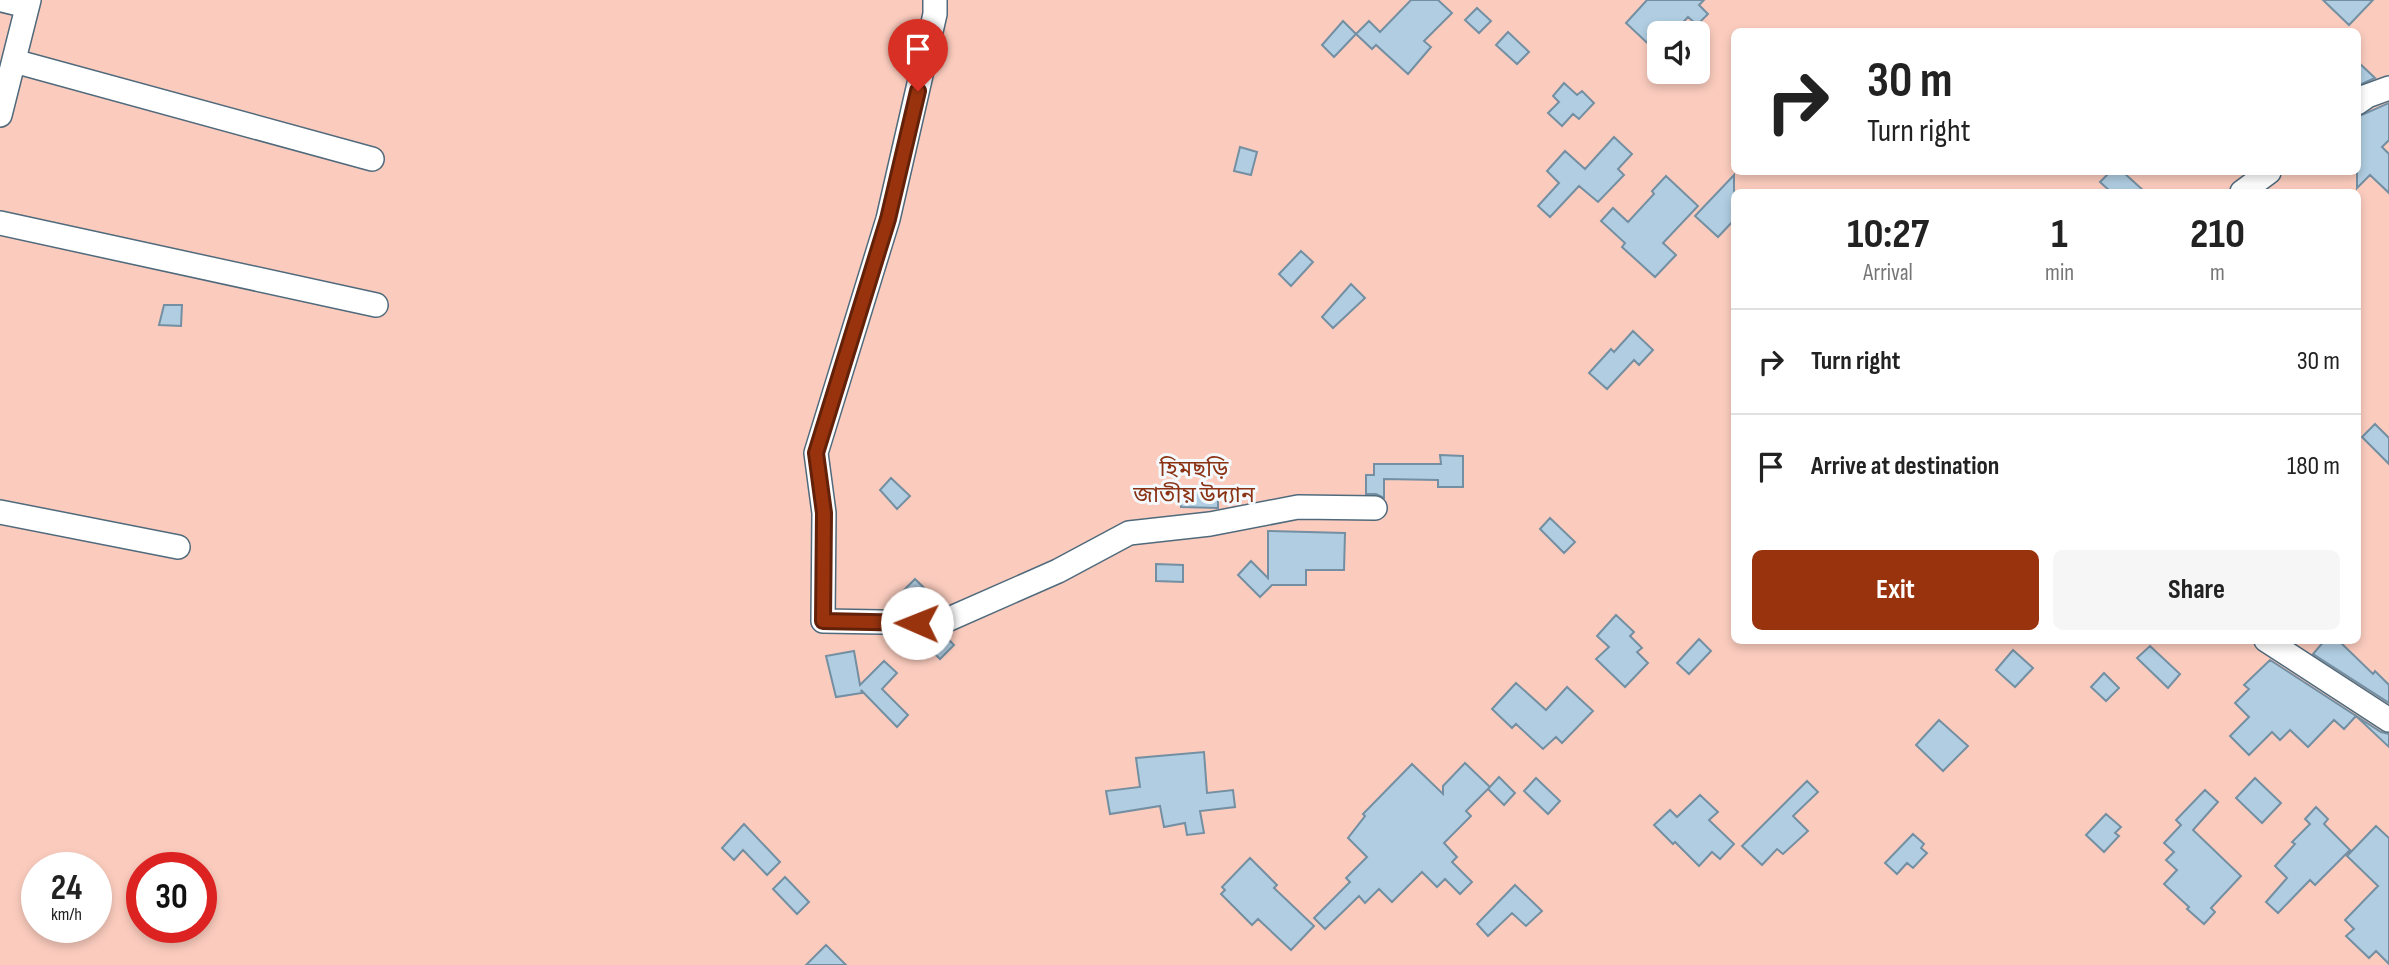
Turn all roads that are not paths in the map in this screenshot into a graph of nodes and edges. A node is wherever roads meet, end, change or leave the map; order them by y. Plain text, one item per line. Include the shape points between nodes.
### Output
1 (2, 0) edge
2 (935, 0) edge
3 (28, 3) edge
4 (14, 61) junction
5 (2389, 88) edge
6 (2361, 100) edge
7 (0, 114) edge
8 (372, 159) dead end
9 (2265, 175) edge
10 (2246, 189) edge
11 (0, 223) edge
12 (376, 305) dead end
13 (1375, 508) dead end
14 (0, 512) edge
15 (178, 547) dead end
16 (2272, 644) edge
17 (2389, 720) edge

1 - 3 street
2 - 13 street via 888,219 816,453 824,513 823,621 940,623 1058,571 1129,533 1298,507
3 - 4 street
4 - 7 street
4 - 8 street
5 - 6 street
9 - 10 street
11 - 12 street
14 - 15 street
16 - 17 street

